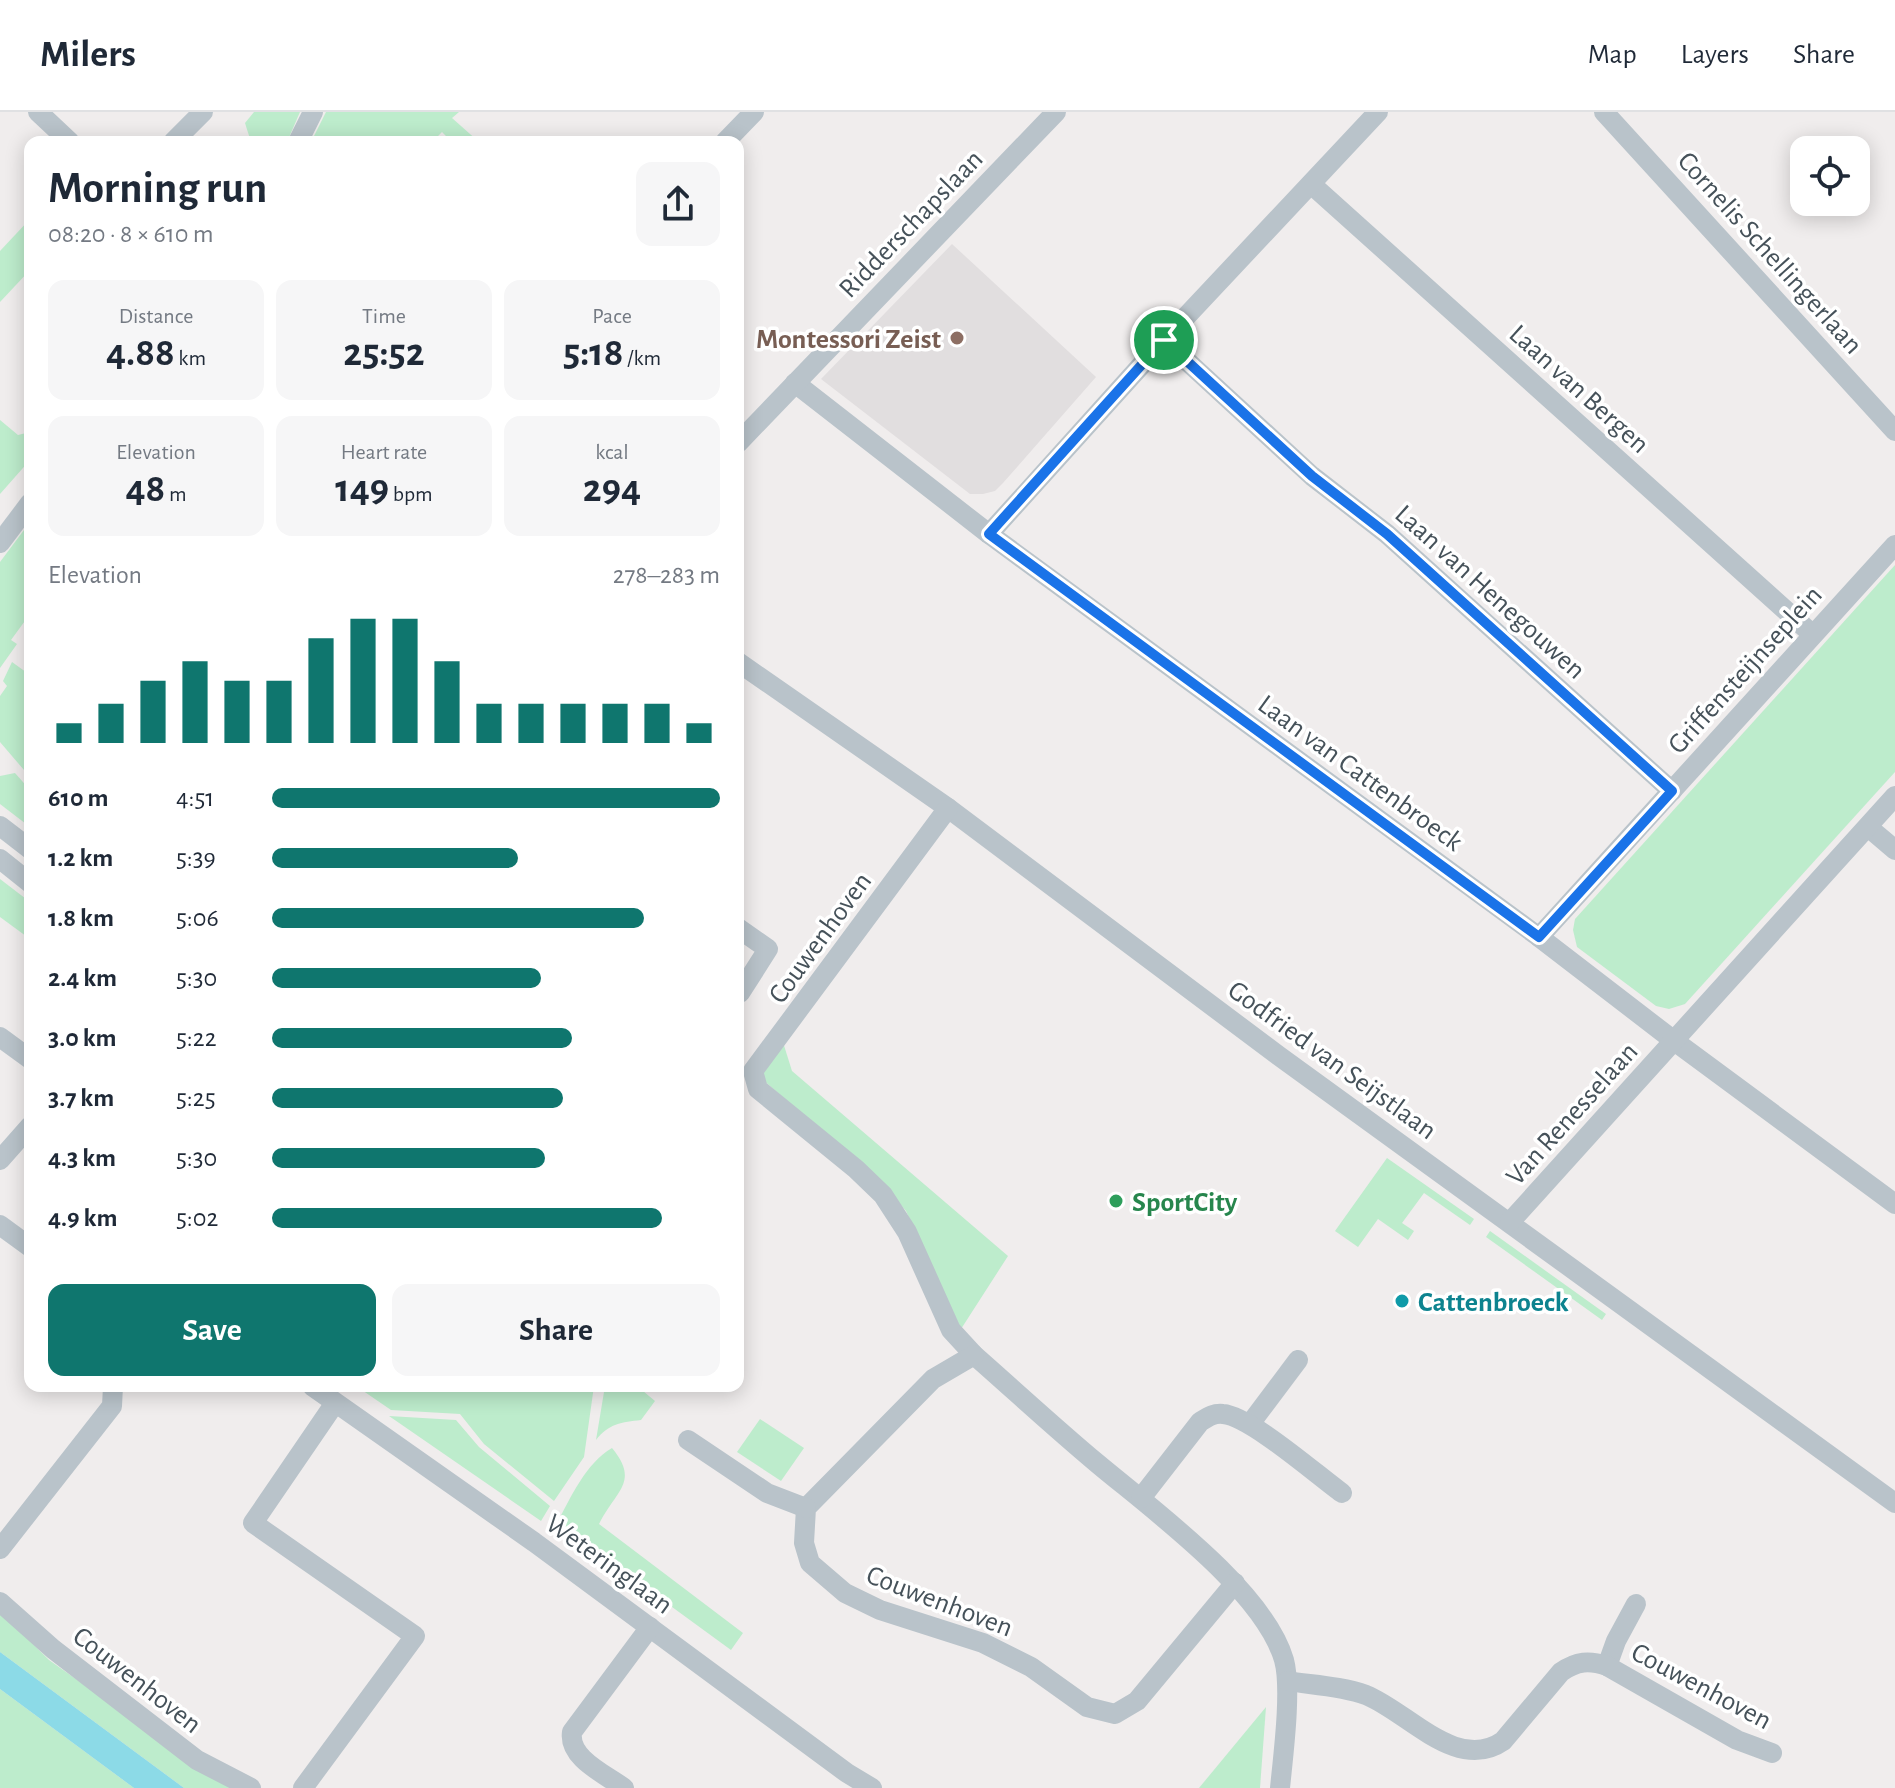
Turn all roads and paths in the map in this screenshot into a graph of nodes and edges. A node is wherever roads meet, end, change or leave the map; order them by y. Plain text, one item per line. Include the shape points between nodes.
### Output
1 (38, 112) edge
2 (203, 112) edge
3 (313, 112) edge
4 (754, 112) edge
5 (1056, 112) edge
6 (1378, 112) edge
7 (1604, 112) edge
8 (64, 136) edge
9 (179, 136) edge
10 (301, 136) edge
11 (731, 136) edge
12 (1311, 184) junction
13 (1164, 340) junction
14 (795, 383) junction
15 (1895, 431) edge
16 (744, 437) edge
17 (24, 511) edge
18 (989, 534) junction
19 (0, 543) edge
20 (1895, 545) edge
21 (1812, 634) junction
22 (744, 666) edge
23 (1672, 791) junction
24 (1895, 796) edge
25 (948, 808) junction
26 (0, 826) edge
27 (1868, 827) junction
28 (24, 844) edge
29 (1895, 850) edge
30 (0, 859) edge
31 (24, 878) edge
32 (744, 932) edge
33 (1539, 937) junction
34 (744, 987) edge
35 (0, 1037) edge
36 (1673, 1040) junction
37 (24, 1055) edge
38 (24, 1133) edge
39 (0, 1160) edge
40 (1895, 1204) edge
41 (1510, 1222) junction
42 (0, 1225) edge
43 (24, 1243) edge
44 (974, 1355) junction
45 (1298, 1360) dead end
46 (113, 1392) edge
47 (320, 1392) edge
48 (335, 1403) junction
49 (1250, 1424) junction
50 (688, 1440) dead end
51 (1342, 1493) dead end
52 (1141, 1498) junction
53 (1895, 1503) edge
54 (806, 1508) junction
55 (0, 1549) edge
56 (1235, 1583) junction
57 (0, 1602) edge
58 (1636, 1604) dead end
59 (650, 1627) junction
60 (1607, 1666) junction
61 (1287, 1681) junction
62 (1772, 1753) dead end
63 (251, 1788) edge
64 (303, 1788) edge
65 (624, 1788) edge
66 (872, 1788) edge
67 (1280, 1788) edge

1 - 8 street
2 - 9 street
3 - 10 street
4 - 11 street
5 - 14 street, Ridderschapslaan
6 - 12 street
7 - 15 street, Cornelis Schellingerlaan
12 - 13 street
12 - 21 street, Laan van Bergen
13 - 18 street
13 - 23 street, Laan van Henegouwen
14 - 16 street, Ridderschapslaan
14 - 18 street, Laan van Cattenbroeck
17 - 19 street
18 - 33 street, Laan van Cattenbroeck
20 - 21 street, Griffensteijnseplein
21 - 23 street, Griffensteijnseplein
22 - 25 street, Godfried van Seijstlaan
23 - 33 street, Griffensteijnseplein
24 - 27 street
25 - 41 street, Godfried van Seijstlaan
25 - 44 street, Couwenhoven via 753,1071 758,1089 883,1195 907,1232 951,1330
26 - 28 street
27 - 29 street
27 - 36 street
30 - 31 street
32 - 34 street, Couwenhoven via 768,949
33 - 36 street, Laan van Cattenbroeck
35 - 37 street
36 - 40 street, Laan van Cattenbroeck
36 - 41 street, Van Renesselaan
38 - 39 street
41 - 53 street, Godfried van Seijstlaan
42 - 43 street
44 - 52 street, Couwenhoven
44 - 54 street via 933,1379
45 - 49 street
46 - 55 street via 112,1406
47 - 48 street, Weteringlaan
48 - 59 street, Weteringlaan
48 - 64 street via 253,1523 415,1636
49 - 51 street
49 - 52 street via 1225,1414 1200,1422
50 - 54 street via 767,1493
52 - 56 street, Couwenhoven
54 - 56 street, Couwenhoven via 804,1543 810,1563 845,1593 880,1610 983,1643 1031,1667 1087,1707 1115,1714 1137,1701
56 - 61 street, Couwenhoven via 1277,1643
57 - 63 street, Couwenhoven via 197,1760
58 - 60 street, Couwenhoven
59 - 65 street via 572,1732 570,1743
59 - 66 street, Weteringlaan
60 - 61 street, Couwenhoven via 1571,1665 1503,1741 1473,1752 1452,1746 1362,1694
60 - 62 street, Couwenhoven via 1737,1740
61 - 67 street, Couwenhoven

